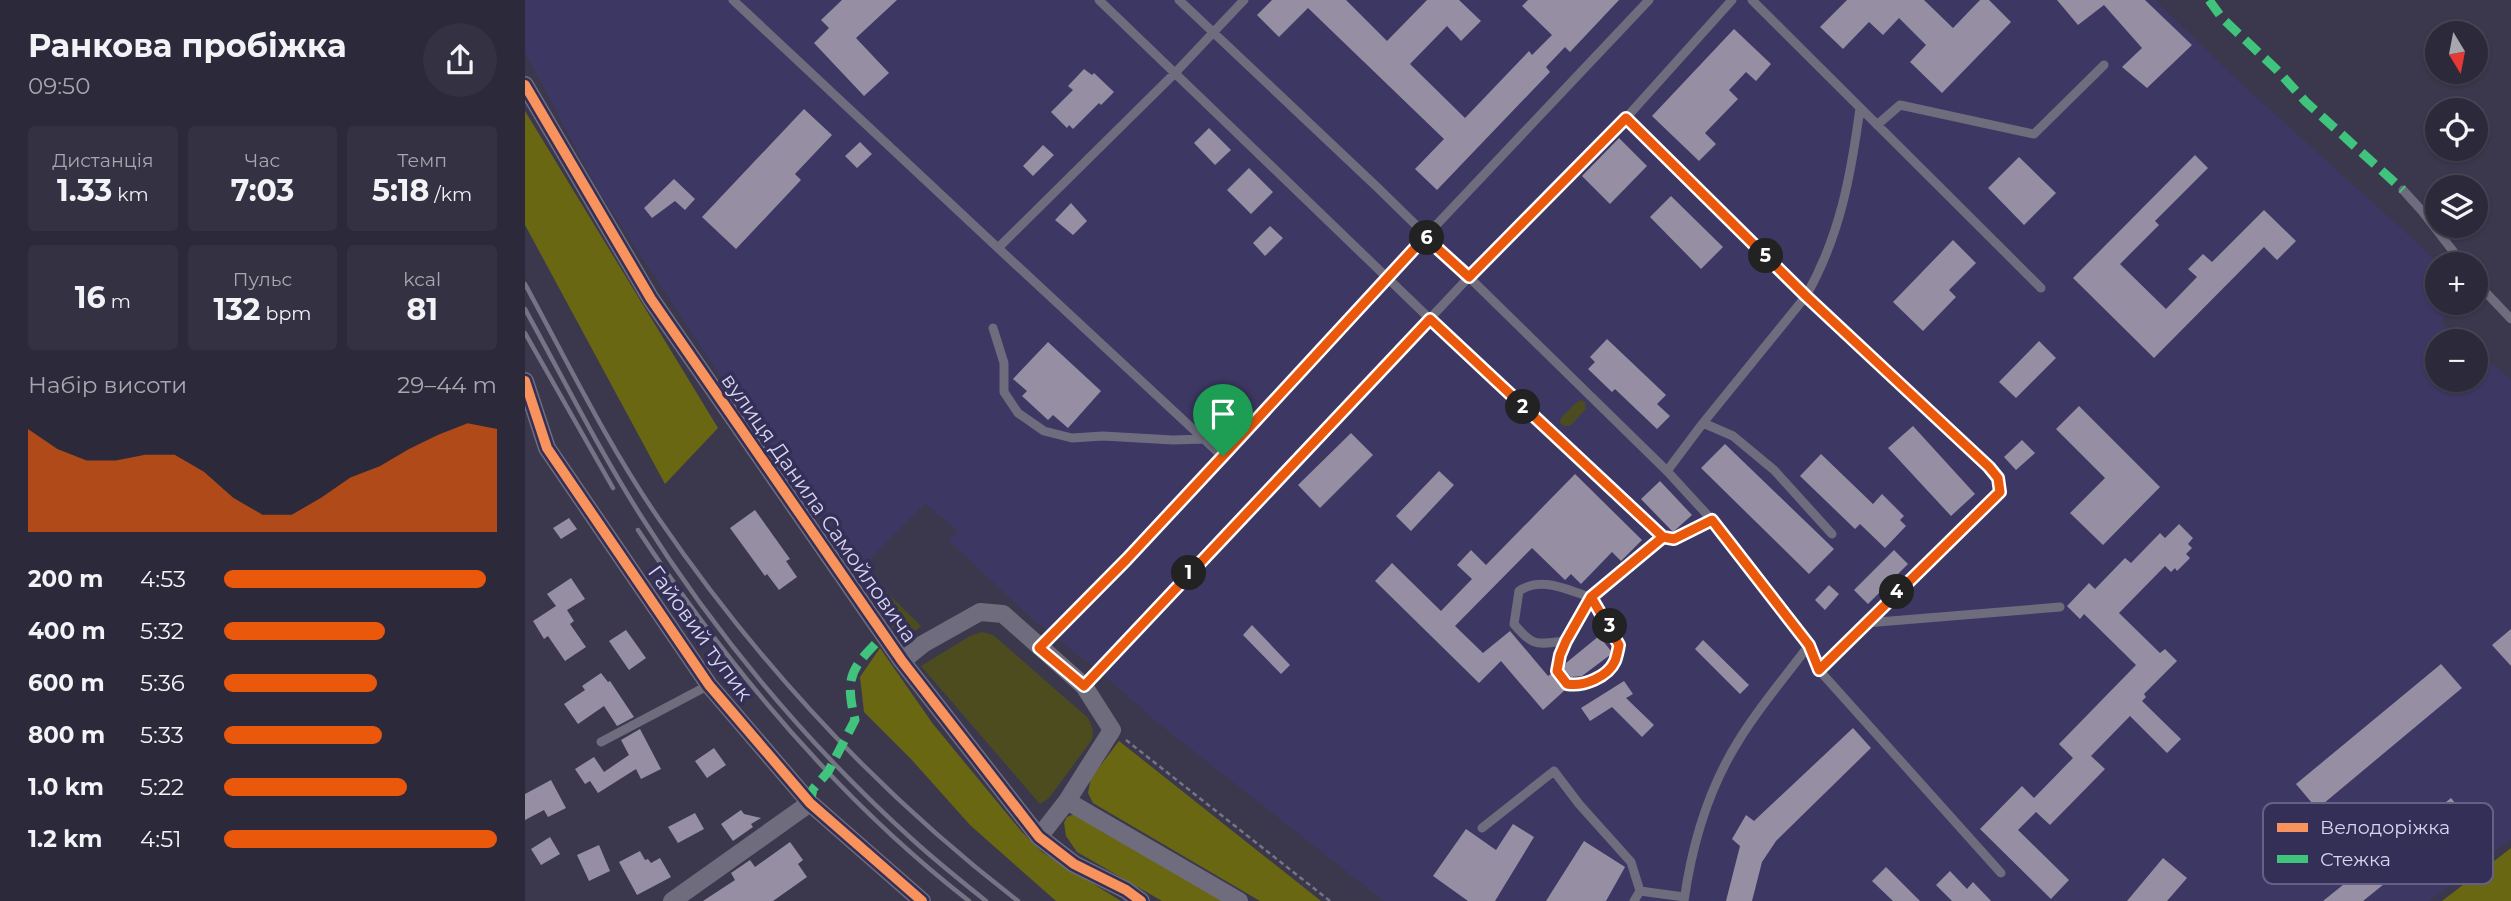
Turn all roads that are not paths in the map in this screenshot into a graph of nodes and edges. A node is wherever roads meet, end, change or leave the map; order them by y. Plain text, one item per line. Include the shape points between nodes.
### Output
1 (733, 0) edge
2 (1099, 0) edge
3 (1179, 0) edge
4 (1244, 0) edge
5 (1649, 0) edge
6 (1732, 0) edge
7 (1752, 0) edge
8 (1213, 32) junction
9 (2104, 65) dead end
10 (1175, 73) junction
11 (525, 85) edge
12 (1860, 108) junction
13 (1626, 118) junction
14 (1877, 125) junction
15 (2403, 190) dead end
16 (1425, 237) junction
17 (998, 248) junction
18 (2454, 252) edge
19 (1469, 277) junction
20 (1387, 278) junction
21 (2041, 288) dead end
22 (2488, 295) edge
23 (1806, 296) junction
24 (1430, 319) junction
25 (2511, 319) edge
26 (993, 328) dead end
27 (525, 382) edge
28 (1703, 423) junction
29 (1204, 439) junction
30 (1223, 456) junction
31 (1667, 471) junction
32 (1712, 520) junction
33 (1832, 534) dead end
34 (1663, 537) junction
35 (1591, 597) junction
36 (2060, 607) dead end
37 (1866, 623) junction
38 (1566, 641) junction
39 (1809, 645) junction
40 (1039, 648) junction
41 (902, 661) junction
42 (1819, 670) junction
43 (709, 685) junction
44 (1084, 686) junction
45 (601, 742) dead end
46 (1067, 801) junction
47 (810, 803) junction
48 (1482, 828) dead end
49 (1039, 837) junction
50 (2001, 873) dead end
51 (1640, 891) junction
52 (1684, 899) edge
53 (672, 901) edge
54 (922, 901) edge
55 (1140, 901) edge
56 (1239, 901) edge
57 (1634, 901) edge

1 - 17 lane
2 - 10 lane
3 - 8 lane
4 - 8 lane
5 - 16 lane
6 - 13 lane
7 - 12 lane
8 - 10 lane
8 - 16 lane
9 - 14 lane via 2034,134 1900,105
10 - 17 lane
10 - 20 lane
11 - 41 street, вулиця Данила Самойловича via 651,299
12 - 14 lane
12 - 23 lane via 1851,177
13 - 19 lane
13 - 23 lane
14 - 21 lane
15 - 18 lane
16 - 19 lane
16 - 20 lane
17 - 29 lane
19 - 24 lane
19 - 31 lane
20 - 24 lane
20 - 30 lane
22 - 25 lane
23 - 28 lane
23 - 37 lane via 1998,478 2000,492
24 - 34 lane
24 - 44 lane
26 - 29 lane via 1004,363 1004,391 1018,413 1044,431 1072,438
27 - 43 street, Гайовий тупик via 547,448
28 - 31 lane
28 - 33 lane via 1733,436 1774,470
29 - 30 lane
30 - 40 lane
31 - 32 lane
32 - 34 lane via 1674,539
32 - 39 lane
34 - 35 lane
35 - 38 lane
35 - 38 lane via 1543,583 1531,583 1519,592 1514,624 1525,637 1536,644
35 - 38 lane via 1619,645 1615,662 1590,681 1567,684 1557,671
36 - 37 lane
37 - 42 lane
39 - 42 lane
39 - 52 lane via 1739,739 1710,795 1695,840
40 - 41 street via 1003,614 980,612
40 - 44 street
41 - 49 street, вулиця Данила Самойловича
42 - 50 lane
43 - 45 lane
43 - 47 street, Гайовий тупик
44 - 46 street via 1112,730
46 - 49 street
46 - 56 street
47 - 53 street
47 - 54 street, Гайовий тупик
48 - 51 lane via 1554,771 1631,862
49 - 55 street, вулиця Данила Самойловича via 1075,864
51 - 52 lane
51 - 57 lane

